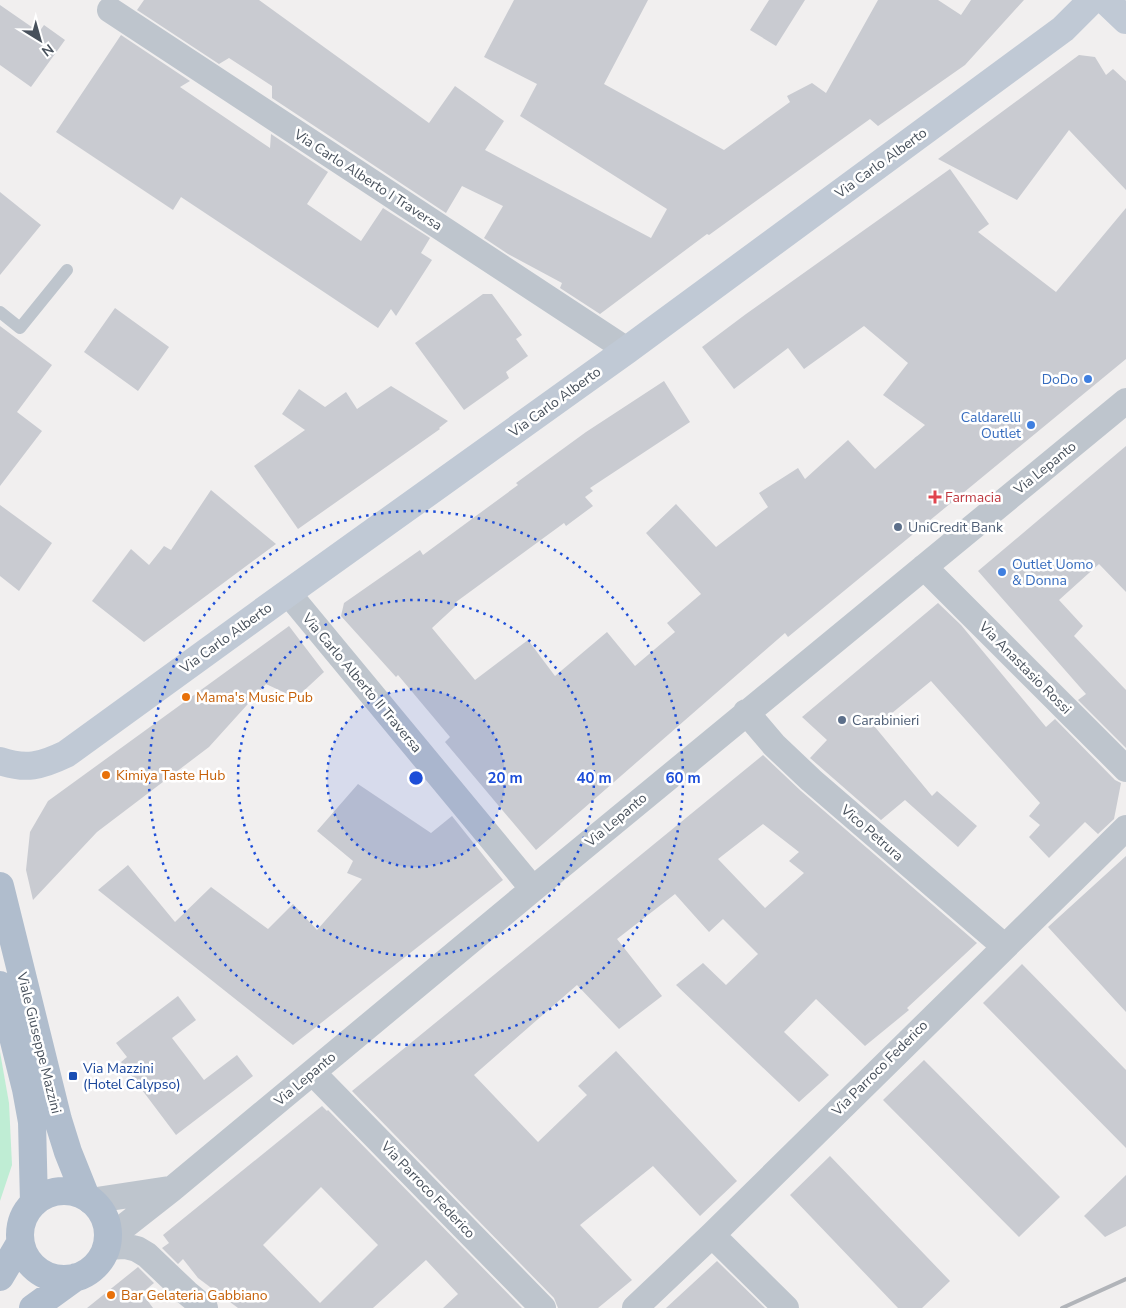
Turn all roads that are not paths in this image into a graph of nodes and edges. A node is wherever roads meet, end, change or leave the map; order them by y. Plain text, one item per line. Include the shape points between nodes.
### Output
1 (1092, 0) edge
2 (1105, 0) edge
3 (110, 10) dead end
4 (1126, 20) edge
5 (68, 270) dead end
6 (0, 312) edge
7 (626, 350) junction
8 (1126, 401) edge
9 (924, 567) junction
10 (288, 593) junction
11 (746, 712) junction
12 (0, 761) edge
13 (1126, 769) edge
14 (1126, 828) edge
15 (0, 886) edge
16 (533, 889) junction
17 (1004, 946) junction
18 (0, 985) edge
19 (313, 1073) junction
20 (172, 1188) junction
21 (88, 1199) junction
22 (34, 1203) junction
23 (712, 1235) junction
24 (20, 1243) junction
25 (106, 1244) junction
26 (0, 1277) edge
27 (76, 1277) junction
28 (33, 1308) edge
29 (205, 1308) edge
30 (543, 1308) edge
31 (635, 1308) edge
32 (786, 1308) edge

1 - 7 street, Via Carlo Alberto via 1063,29
2 - 4 street
3 - 7 street, Via Carlo Alberto I Traversa
5 - 6 lane via 20,328
7 - 10 street, Via Carlo Alberto
8 - 9 street, Via Lepanto
9 - 11 street, Via Lepanto
9 - 13 street, Via Anastasio Rossi
10 - 12 street, Via Carlo Alberto via 66,754 30,767
10 - 16 street, Via Carlo Alberto II Traversa
11 - 16 street, Via Lepanto
11 - 17 street, Vico Petrura via 774,745 811,780
14 - 17 street, Via Parroco Federico
15 - 21 main road, Viale Giuseppe Mazzini via 58,1120
16 - 19 street, Via Lepanto
17 - 23 street, Via Parroco Federico
18 - 22 main road, Viale Giuseppe Mazzini via 32,1122
19 - 20 street, Via Lepanto
19 - 30 street, Via Parroco Federico
20 - 21 street
20 - 25 street, Via Lepanto
21 - 22 main road via 73,1192 59,1191
21 - 25 main road via 104,1218 108,1232
22 - 24 main road via 20,1228
23 - 31 street, Via Parroco Federico
23 - 32 street
24 - 26 main road
24 - 27 main road via 25,1257 47,1276 61,1279
25 - 27 main road via 100,1260 89,1271
25 - 29 street via 137,1249 147,1255
27 - 28 main road

